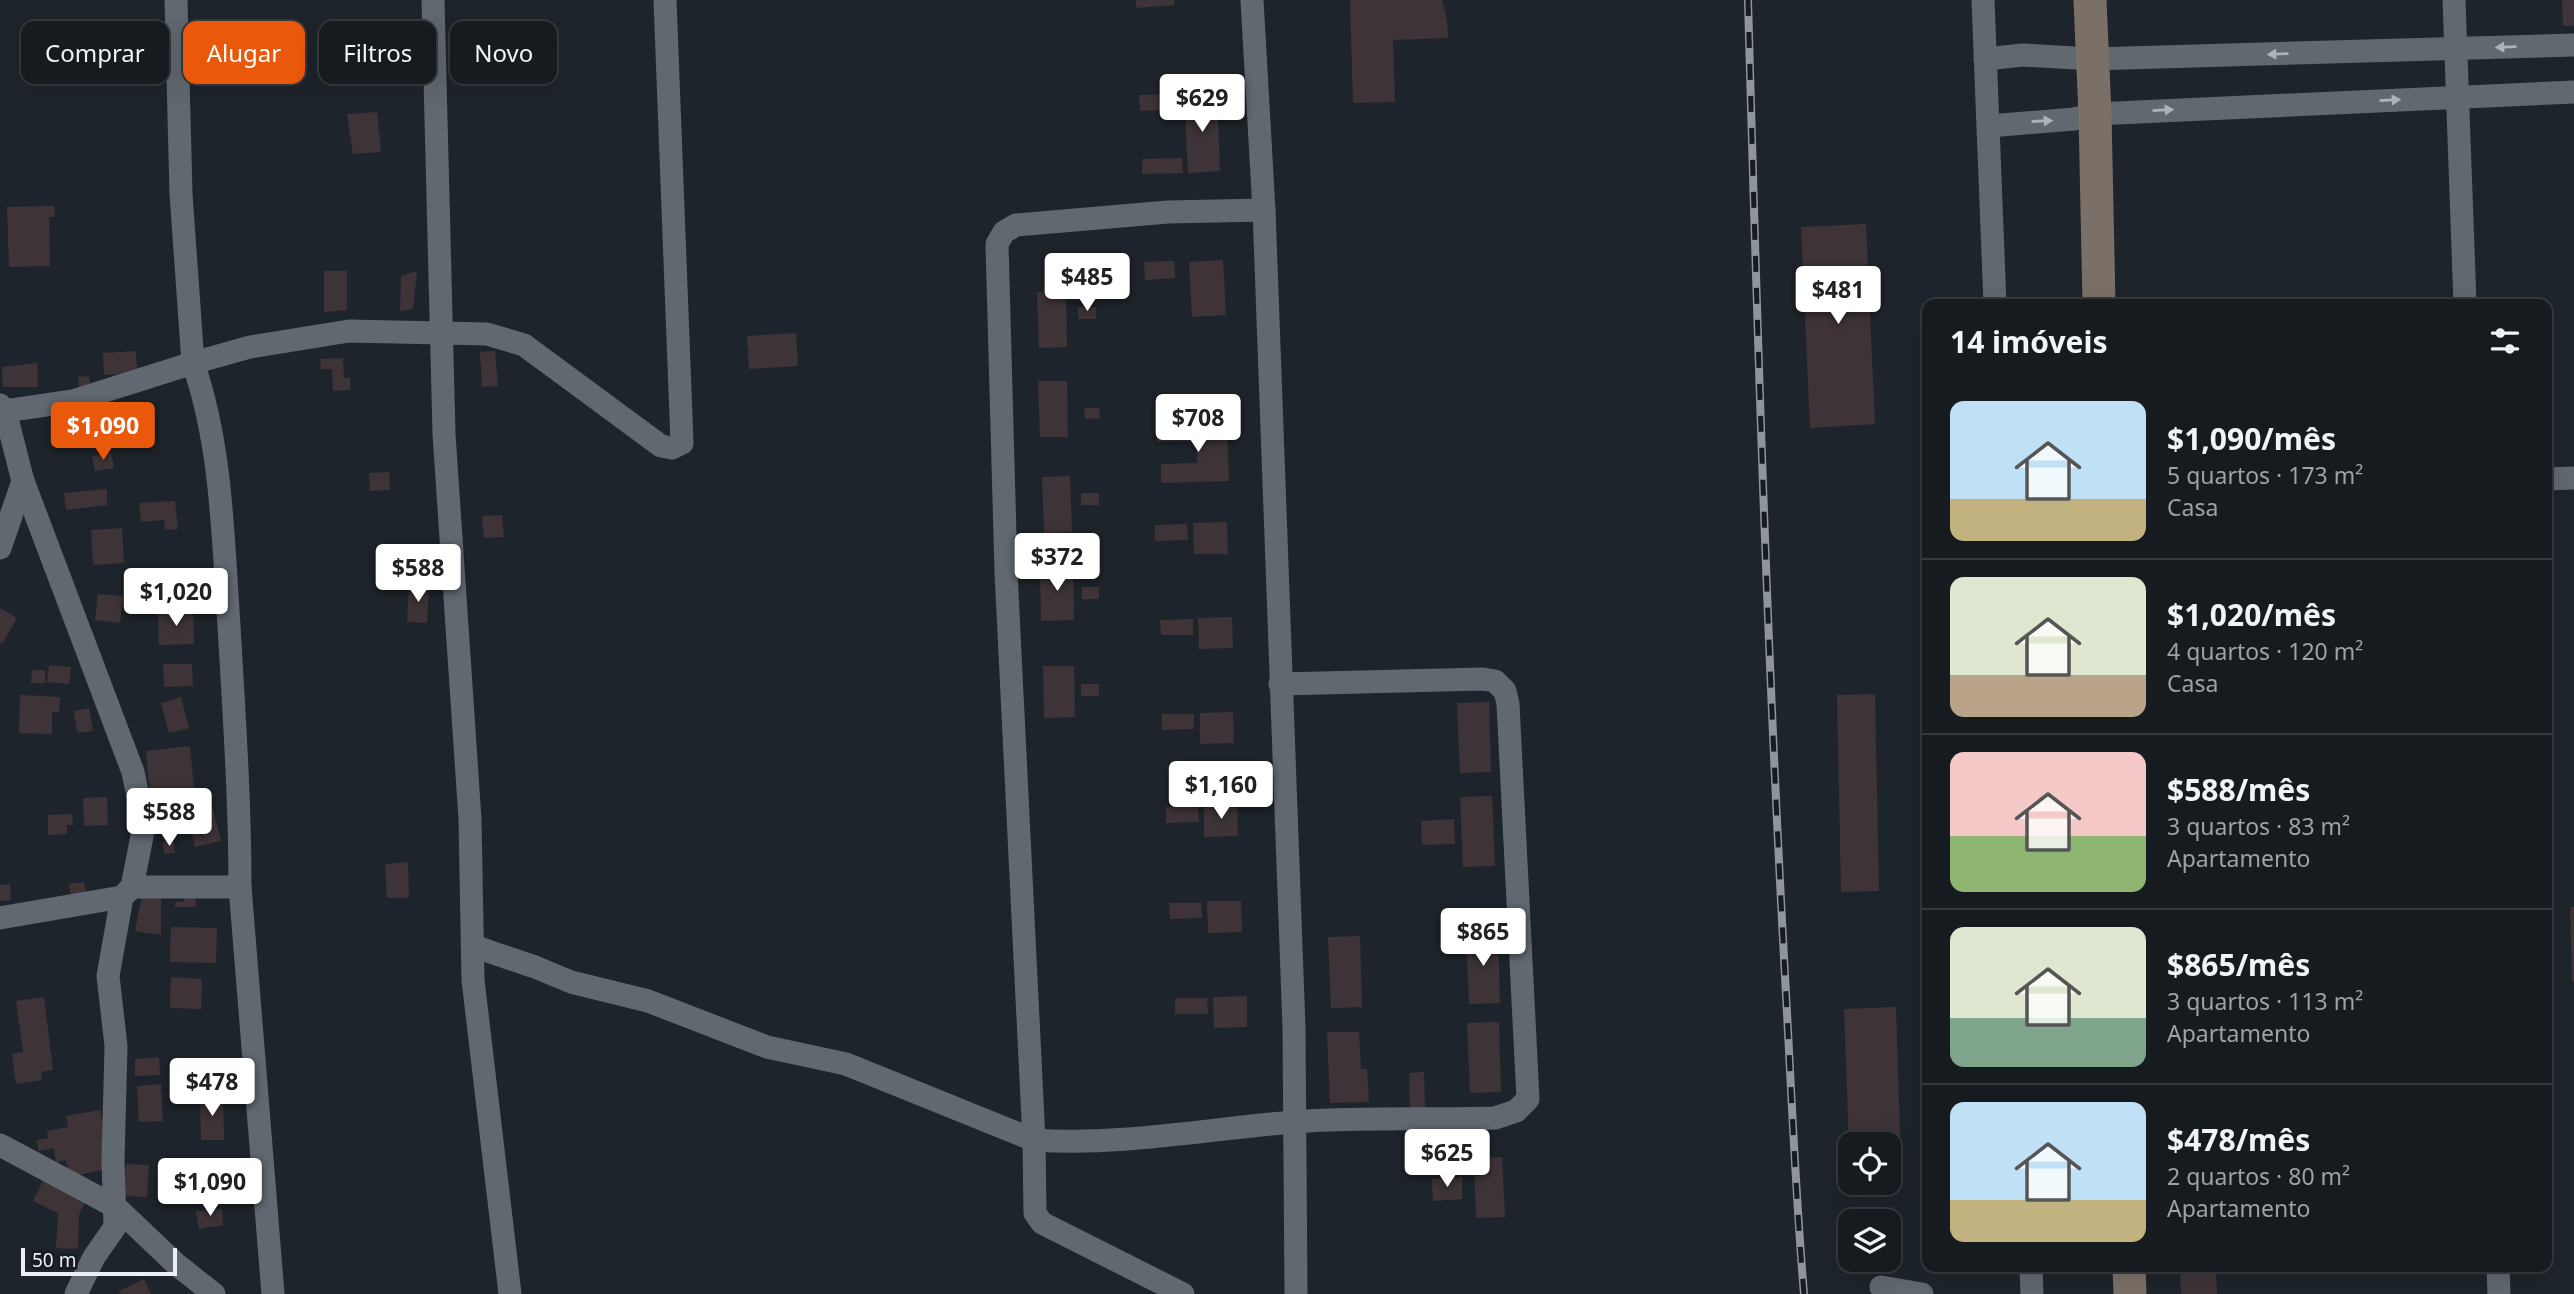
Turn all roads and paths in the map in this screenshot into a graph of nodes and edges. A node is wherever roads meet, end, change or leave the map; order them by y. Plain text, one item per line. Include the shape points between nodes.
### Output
1 (176, 0) edge
2 (433, 0) edge
3 (665, 0) edge
4 (1252, 0) edge
5 (1983, 0) edge
6 (2090, 0) edge
7 (2454, 0) edge
8 (2574, 45) edge
9 (2456, 49) junction
10 (2092, 59) junction
11 (1985, 60) junction
12 (2574, 92) edge
13 (2458, 96) junction
14 (2095, 114) junction
15 (1989, 126) junction
16 (1264, 210) junction
17 (1995, 299) edge
18 (2099, 299) edge
19 (2465, 299) edge
20 (443, 331) junction
21 (192, 363) junction
22 (3, 408) edge
23 (2574, 478) edge
24 (2552, 479) edge
25 (23, 481) junction
26 (0, 548) edge
27 (1280, 684) junction
28 (240, 887) junction
29 (127, 892) junction
30 (0, 918) edge
31 (473, 946) junction
32 (1295, 1122) junction
33 (1034, 1140) junction
34 (0, 1145) edge
35 (116, 1207) junction
36 (2031, 1272) edge
37 (2129, 1272) edge
38 (2498, 1272) edge
39 (1881, 1287) dead end
40 (76, 1294) edge
41 (214, 1294) edge
42 (273, 1294) edge
43 (510, 1294) edge
44 (1183, 1294) edge
45 (1296, 1294) edge
46 (1922, 1294) edge
47 (2032, 1294) edge
48 (2130, 1294) edge
49 (2498, 1294) edge

1 - 21 street via 181,194
2 - 20 street
3 - 20 street via 682,443 662,446 524,345 487,334
4 - 16 street
5 - 11 street
6 - 10 street
7 - 9 street
8 -> 9 street
9 -> 10 street
9 - 13 street
10 - 11 street via 2023,55
10 - 14 street
11 - 15 street
12 - 13 street
14 -> 13 street
13 - 19 street
15 -> 14 street via 2074,120
14 - 18 street
15 - 17 street
16 - 27 street
16 - 33 street via 1168,212 1016,225 1004,232 997,244 1006,572
20 - 21 street via 349,331 250,347
20 - 31 street via 447,487 470,819
21 - 22 street via 73,401
21 - 28 street via 217,471 239,795
22 - 25 street
23 - 24 street
25 - 26 street
25 - 29 street via 132,772 144,826
27 - 32 street
27 - 32 street via 1483,679 1495,681 1505,691 1528,1099 1516,1111 1495,1118
28 - 29 street
28 - 42 street
29 - 30 street
29 - 35 street via 108,976 116,1046
31 - 33 street via 571,982 648,1001 768,1047 846,1064
31 - 43 street via 473,980
32 - 33 street via 1086,1141
32 - 45 street
33 - 44 street via 1035,1213 1042,1223
34 - 35 street
35 - 40 street via 116,1227 94,1257
35 - 41 street
36 - 47 street
37 - 48 street
38 - 49 street
39 - 46 street

